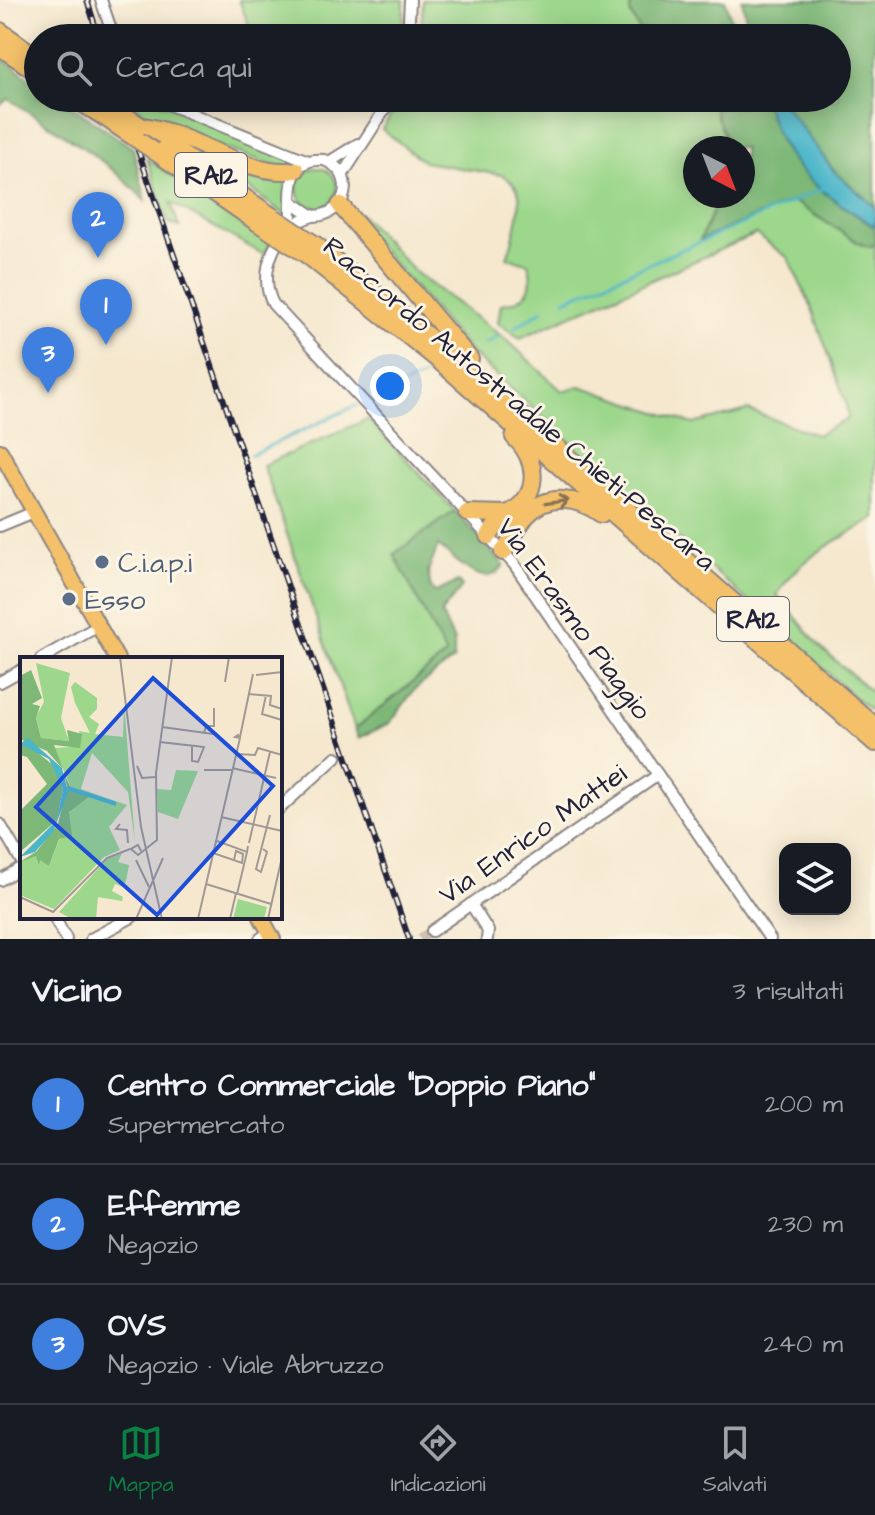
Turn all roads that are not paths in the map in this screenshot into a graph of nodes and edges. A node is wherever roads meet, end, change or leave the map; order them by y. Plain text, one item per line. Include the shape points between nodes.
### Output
1 (101, 0) edge
2 (410, 0) edge
3 (109, 24) edge
4 (409, 24) edge
5 (0, 31) edge
6 (0, 47) edge
7 (24, 48) edge
8 (24, 63) edge
9 (96, 112) edge
10 (118, 112) edge
11 (184, 112) edge
12 (383, 112) edge
13 (153, 136) junction
14 (366, 138) junction
15 (329, 162) junction
16 (302, 166) junction
17 (343, 174) junction
18 (294, 203) junction
19 (340, 205) junction
20 (313, 216) junction
21 (290, 227) junction
22 (312, 250) junction
23 (477, 394) junction
24 (507, 402) junction
25 (0, 451) edge
26 (34, 512) junction
27 (467, 513) junction
28 (503, 515) junction
29 (0, 526) edge
30 (489, 536) junction
31 (649, 545) junction
32 (503, 552) junction
33 (98, 626) junction
34 (44, 657) edge
35 (116, 657) edge
36 (20, 671) edge
37 (0, 682) edge
38 (875, 726) edge
39 (875, 743) edge
40 (336, 757) dead end
41 (658, 775) junction
42 (282, 806) edge
43 (0, 824) edge
44 (20, 861) edge
45 (20, 866) edge
46 (0, 880) edge
47 (471, 904) junction
48 (55, 919) edge
49 (128, 919) edge
50 (432, 931) dead end
51 (66, 939) edge
52 (91, 939) edge
53 (487, 939) edge
54 (770, 939) edge

1 - 3 street
2 - 4 street
5 - 7 highway
6 - 8 highway
9 - 13 highway, Raccordo Autostradale Chieti-Pescara / RA12, bridge
10 - 13 highway, Raccordo Autostradale Chieti-Pescara / RA12, bridge
11 - 16 street
12 - 14 street
13 - 16 highway via 273,171
13 - 22 highway, Raccordo Autostradale Chieti-Pescara / RA12, bridge
14 - 15 street
14 - 17 street
15 - 16 street
15 - 17 street
16 - 18 street via 290,186
17 - 19 street
18 - 20 street
18 - 21 street, Via Erasmo Piaggio
19 - 20 street via 331,213
19 - 24 highway via 459,347 501,388
20 - 21 street
21 - 27 street, Via Erasmo Piaggio via 265,273 273,304
22 - 23 highway, Raccordo Autostradale Chieti-Pescara / RA12
22 - 24 highway, Raccordo Autostradale Chieti-Pescara / RA12 via 383,296
23 - 28 highway via 483,409 524,447 533,466 527,497
23 - 31 highway, Raccordo Autostradale Chieti-Pescara / RA12
24 - 38 highway, Raccordo Autostradale Chieti-Pescara / RA12
25 - 26 main road
26 - 29 street
26 - 33 main road
27 - 28 highway
27 - 30 street, Via Erasmo Piaggio
28 - 30 highway
30 - 32 street, Via Erasmo Piaggio
32 -> 31 highway via 530,512 561,499 589,505 636,544
31 - 39 highway, Raccordo Autostradale Chieti-Pescara / RA12
32 - 41 street, Via Erasmo Piaggio
33 - 34 street
33 - 35 main road
36 - 37 street
40 - 42 street
41 - 47 street, Via Enrico Mattei
41 - 54 street, Via Erasmo Piaggio
43 - 44 street
45 - 46 street
47 - 50 street, Via Enrico Mattei
47 - 53 street via 488,931
48 - 51 street
49 - 52 street

